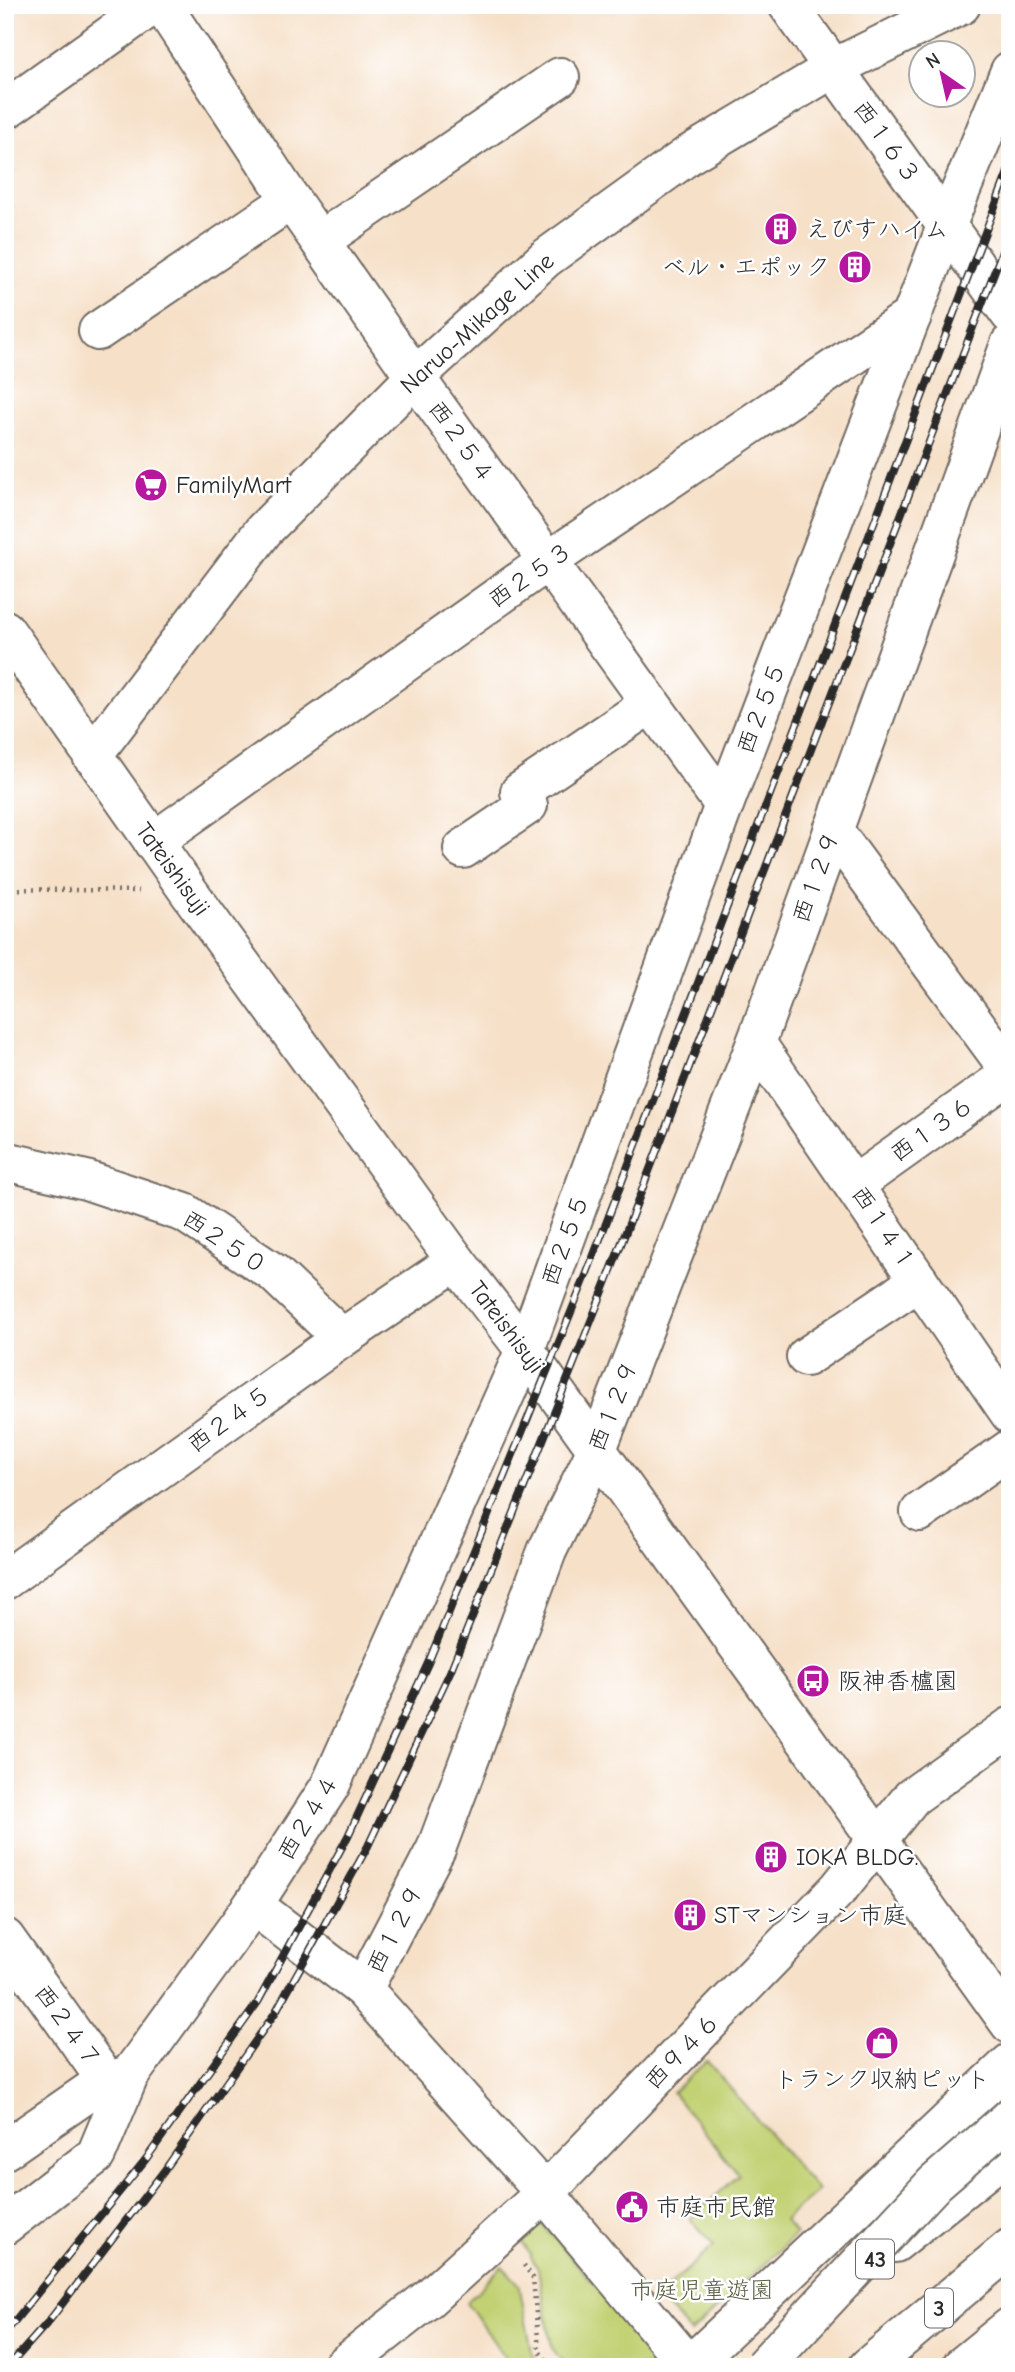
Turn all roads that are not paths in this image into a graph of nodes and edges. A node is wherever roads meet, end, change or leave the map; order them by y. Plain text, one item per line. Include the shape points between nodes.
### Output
1 (153, 5) edge
2 (162, 5) edge
3 (788, 5) edge
4 (961, 5) edge
5 (832, 69) junction
6 (1010, 71) edge
7 (560, 77) dead end
8 (5, 110) edge
9 (291, 200) junction
10 (947, 224) junction
11 (320, 241) junction
12 (1010, 314) edge
13 (912, 316) junction
14 (98, 331) dead end
15 (1010, 344) edge
16 (415, 377) junction
17 (548, 561) junction
18 (5, 629) edge
19 (650, 705) junction
20 (92, 756) junction
21 (724, 805) junction
22 (833, 830) junction
23 (153, 842) junction
24 (463, 849) dead end
25 (756, 1043) junction
26 (1010, 1073) edge
27 (5, 1161) edge
28 (855, 1185) junction
29 (456, 1261) junction
30 (919, 1281) junction
31 (342, 1338) junction
32 (525, 1350) junction
33 (806, 1357) dead end
34 (1010, 1414) edge
35 (597, 1449) junction
36 (1010, 1449) edge
37 (920, 1512) dead end
38 (5, 1580) edge
39 (1010, 1727) edge
40 (878, 1840) junction
41 (253, 1905) junction
42 (5, 1938) edge
43 (363, 1989) junction
44 (1010, 2024) edge
45 (1010, 2063) edge
46 (118, 2078) junction
47 (1010, 2118) edge
48 (5, 2150) edge
49 (1010, 2151) edge
50 (545, 2193) junction
51 (5, 2225) edge
52 (1010, 2248) edge
53 (1010, 2327) edge
54 (689, 2366) edge
55 (342, 2367) edge
56 (740, 2367) edge
57 (763, 2367) edge
58 (868, 2367) edge
59 (961, 2367) edge

1 - 8 main road
2 - 9 main road, 西２５４
3 - 5 main road, 西１６３
4 - 5 main road, Naruo-Mikage Line
5 - 10 main road, 西１６３
5 - 16 main road, Naruo-Mikage Line via 690,154 546,258
6 - 10 main road, 西２５５
7 - 11 main road
9 - 11 main road, 西２５４
9 - 14 main road
10 - 12 main road, 西１６３
10 - 13 main road, 西２５５
11 - 16 main road, 西２５４
13 - 17 main road, 西２５３
13 - 21 main road, 西２５５
15 - 22 main road, 西１２９
16 - 17 main road, 西２５４
16 - 20 main road, Naruo-Mikage Line via 264,530
17 - 19 main road, 西２５４
17 - 23 main road, 西２５３
18 - 20 main road, Tateishisuji
19 - 21 main road, 西２５４
19 - 24 main road via 520,792 528,805
20 - 23 main road, Tateishisuji
21 - 32 main road, 西２５５
22 - 25 main road, 西１２９
22 - 26 main road
23 - 29 main road, Tateishisuji
25 - 28 main road, 西１４１
25 - 35 main road, 西１２９
26 - 28 main road, 西１３６
27 - 31 main road, 西２５０ via 86,1180 184,1213 274,1273
28 - 30 main road, 西１４１
29 - 31 main road, 西２４５
29 - 32 main road, Tateishisuji
30 - 33 main road
30 - 34 main road, 西１４１
31 - 38 main road, 西２４５
32 - 35 main road, Tateishisuji
32 - 41 main road, 西２４４ via 330,1786
35 - 40 main road, Tateishisuji
35 - 43 main road, 西１２９ via 547,1551 436,1849
36 - 37 main road
39 - 40 main road, 西９４６ via 912,1797
40 - 44 main road, Tateishisuji
40 - 50 main road, 西９４６ via 839,1888
41 - 43 main road
41 - 46 main road, 西２４４
42 - 46 main road, 西２４７
43 - 50 main road, 西１２９
45 - 54 main road
46 - 48 main road
46 - 51 main road, 西２４４ via 96,2155
47 - 57 main road, bridge via 935,2183
49 - 56 main road, 43
50 - 54 main road, 西１２９
50 - 55 main road, 西９４６ via 429,2298
52 - 58 main road, 3
53 - 59 main road, 3

